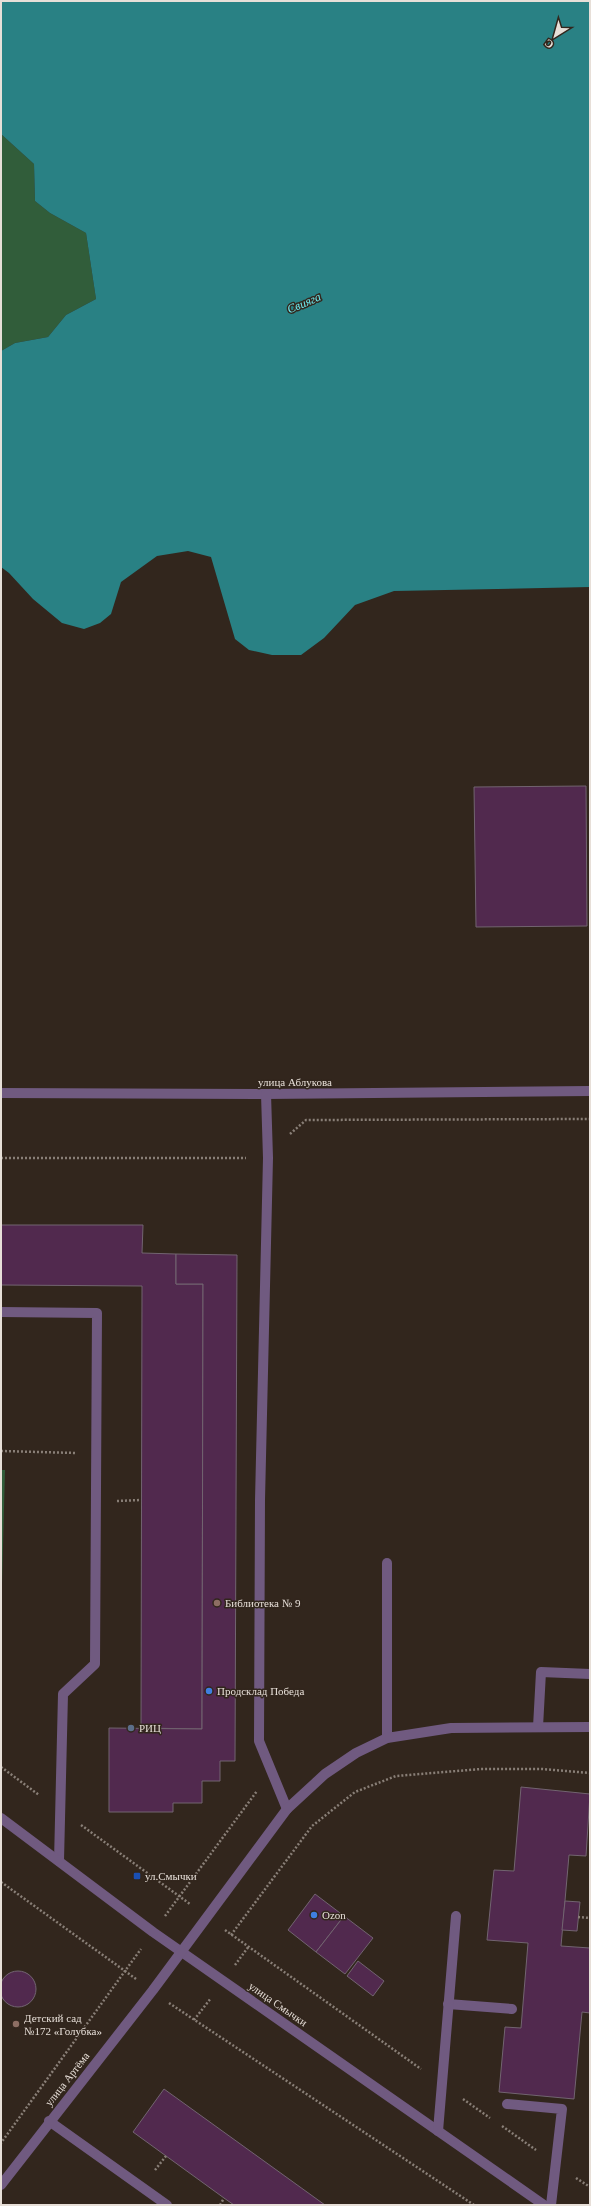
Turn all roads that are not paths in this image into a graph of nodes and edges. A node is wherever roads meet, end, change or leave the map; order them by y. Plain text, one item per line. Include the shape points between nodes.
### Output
1 (590, 1091) edge
2 (1, 1094) edge
3 (266, 1094) junction
4 (1, 1312) edge
5 (387, 1563) dead end
6 (590, 1674) edge
7 (538, 1727) junction
8 (590, 1727) edge
9 (388, 1738) junction
10 (287, 1809) junction
11 (1, 1818) edge
12 (59, 1862) junction
13 (456, 1916) dead end
14 (181, 1951) junction
15 (448, 2004) junction
16 (512, 2009) dead end
17 (506, 2104) dead end
18 (49, 2121) junction
19 (438, 2131) junction
20 (1, 2185) edge
21 (168, 2205) edge
22 (544, 2205) edge
23 (551, 2205) edge

1 - 3 street, улица Аблукова
2 - 3 street, улица Аблукова
3 - 10 street via 268,1158 260,1500 259,1741
4 - 12 street via 97,1313 95,1664 63,1694
5 - 9 street
6 - 7 street via 541,1672
7 - 8 street, улица Артёма
7 - 9 street, улица Артёма via 451,1728
9 - 10 street, улица Артёма via 325,1774
10 - 14 street, улица Артёма
11 - 12 street, улица Смычки
12 - 14 street, улица Смычки
13 - 15 street
14 - 18 street, улица Артёма
14 - 19 street, улица Смычки
15 - 16 street
15 - 19 street
17 - 23 street via 562,2109
18 - 20 street, улица Артёма
18 - 21 street
19 - 22 street, улица Смычки

